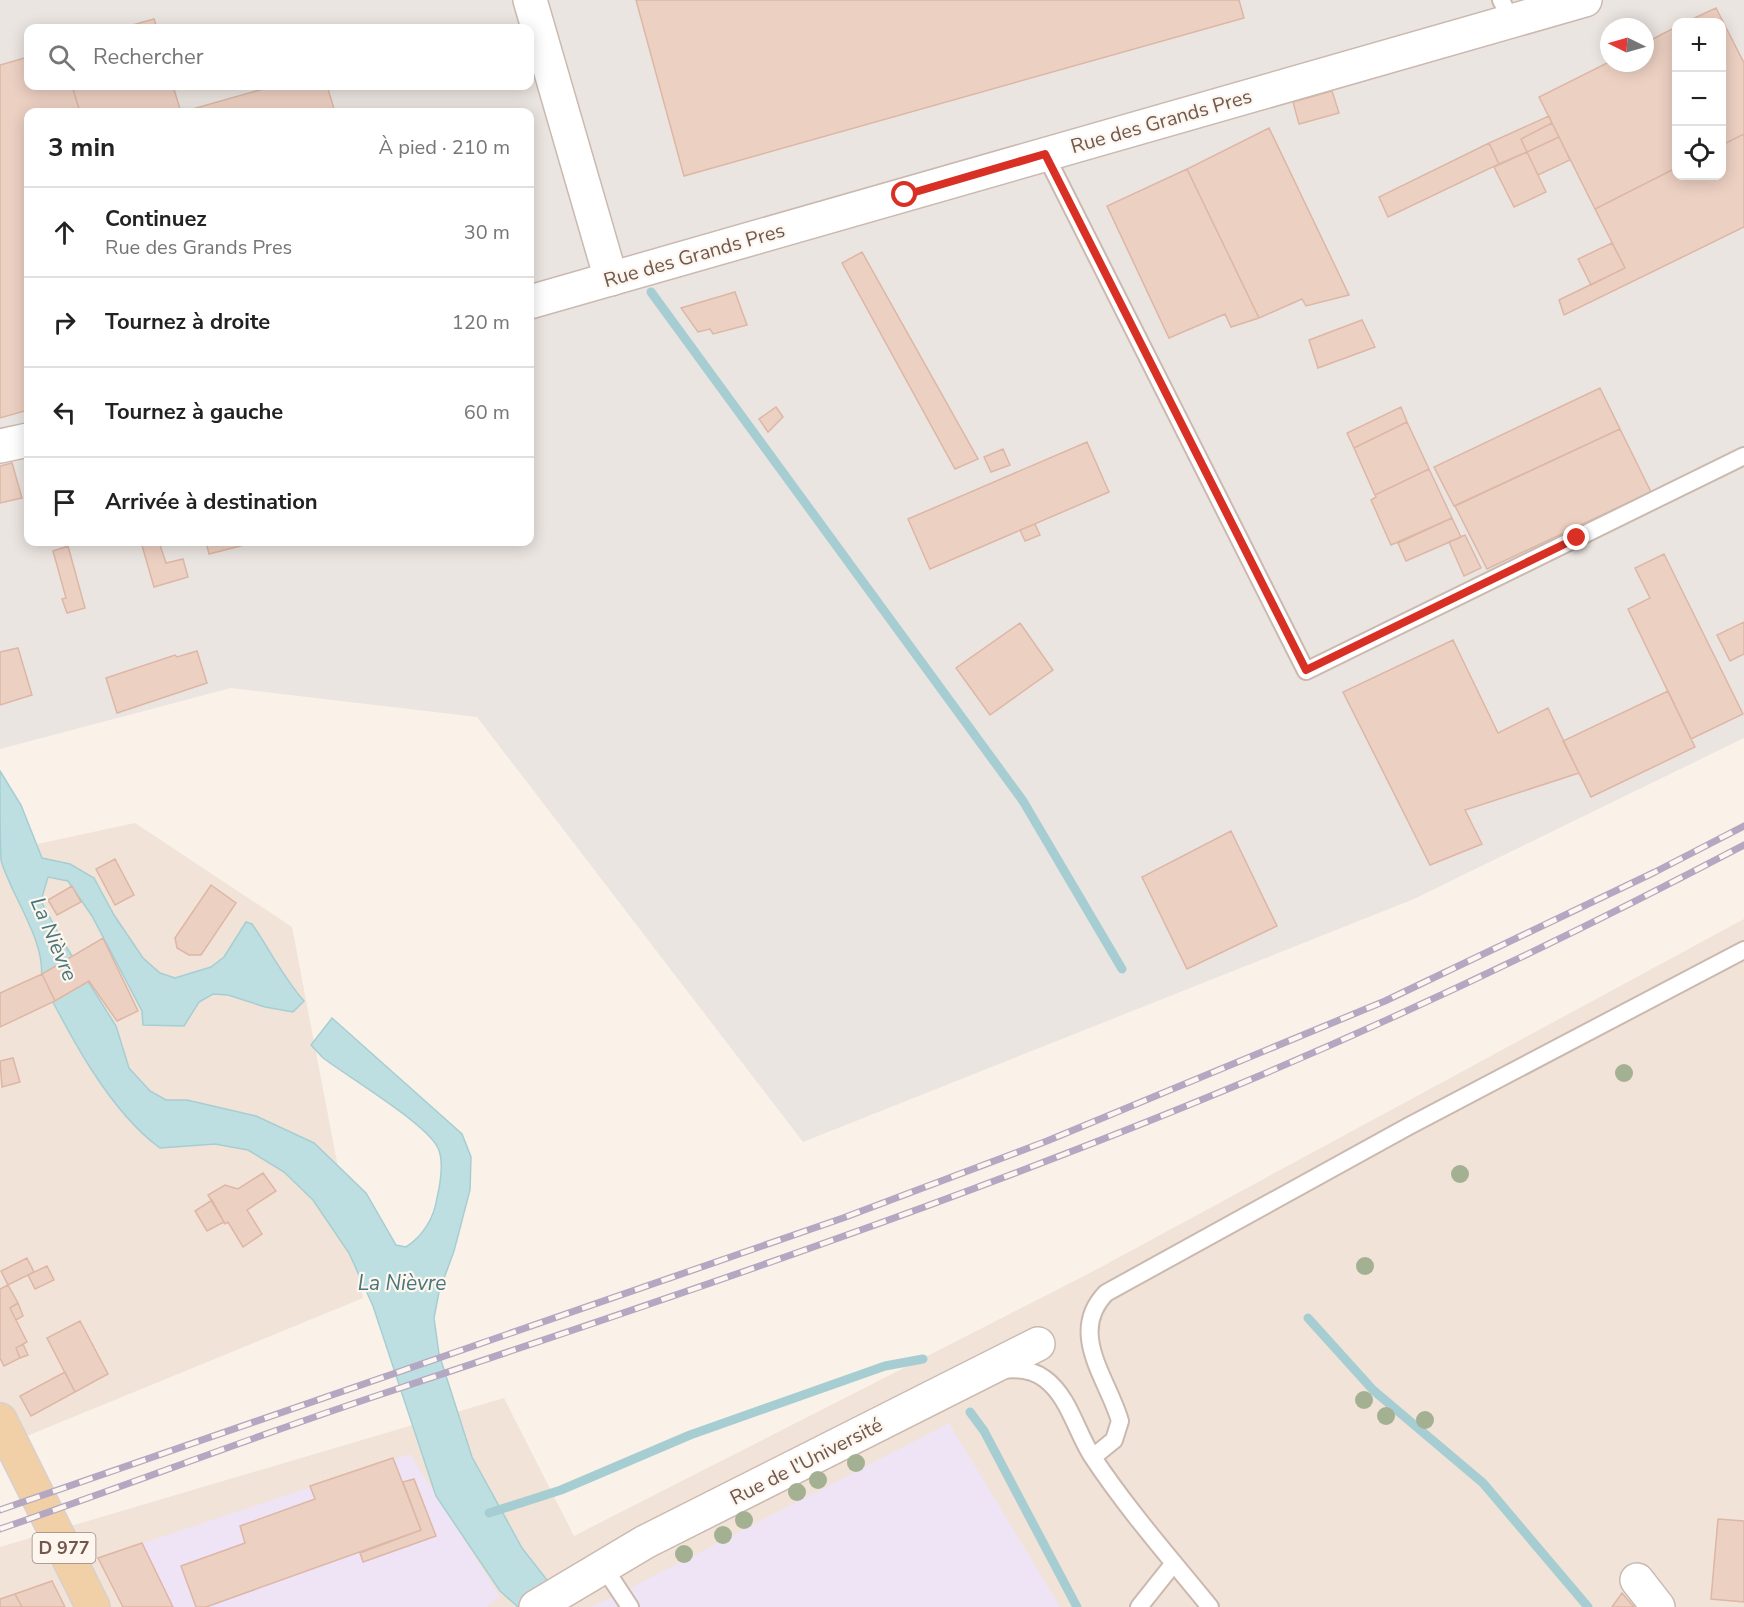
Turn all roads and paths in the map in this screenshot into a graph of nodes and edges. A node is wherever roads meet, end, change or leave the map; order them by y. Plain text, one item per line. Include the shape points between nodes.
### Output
1 (530, 0) edge
2 (1585, 0) edge
3 (1506, 10) edge
4 (1045, 154) junction
5 (611, 279) junction
6 (534, 301) edge
7 (24, 441) edge
8 (0, 446) edge
9 (1744, 456) edge
10 (1744, 950) edge
11 (1038, 1344) dead end
12 (980, 1372) junction
13 (0, 1420) edge
14 (1093, 1457) junction
15 (1174, 1563) junction
16 (589, 1574) junction
17 (1637, 1580) dead end
18 (93, 1607) edge
19 (536, 1607) edge
20 (630, 1607) edge
21 (1139, 1607) edge
22 (1210, 1607) edge
23 (1658, 1607) edge

1 - 5 street
2 - 3 street, Rue des Grands Pres
3 - 4 street, Rue des Grands Pres
4 - 5 street, Rue des Grands Pres
4 - 9 lane via 1306,670
5 - 6 street, Rue des Grands Pres
7 - 8 street
10 - 14 lane via 1409,1126 1106,1293 1094,1305 1089,1338 1120,1421 1114,1440
11 - 12 street, Rue de l'Université
12 - 14 lane via 1018,1368 1046,1379 1065,1401 1076,1430
12 - 16 street, Rue de l'Université
13 - 18 main road, D 977
14 - 15 lane
15 - 21 lane
15 - 22 lane
16 - 19 street, Rue de l'Université
16 - 20 lane
17 - 23 street

